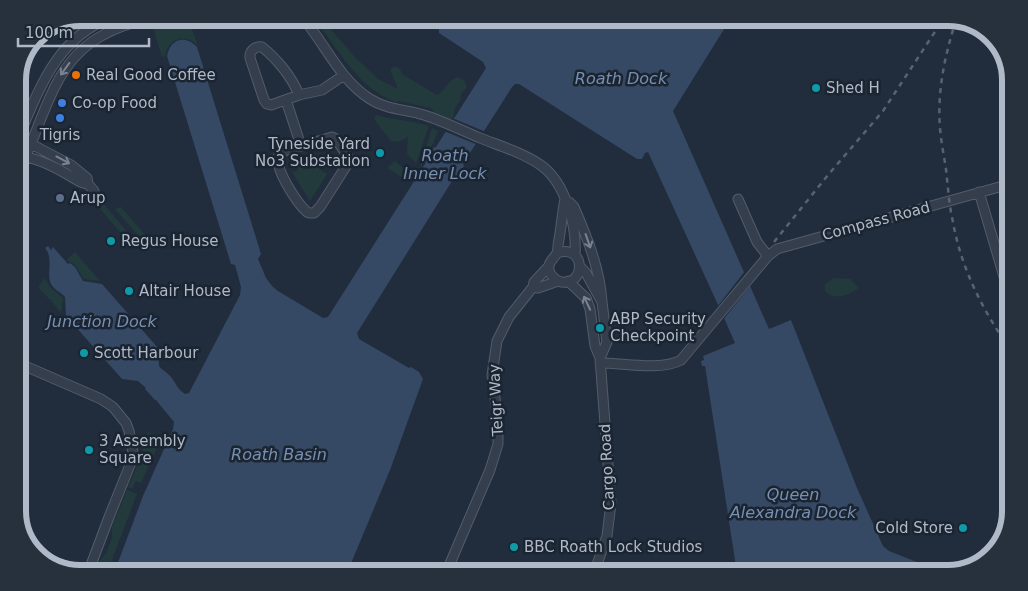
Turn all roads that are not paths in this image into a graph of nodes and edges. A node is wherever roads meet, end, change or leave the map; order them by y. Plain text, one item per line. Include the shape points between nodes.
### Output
1 (92, 26) edge
2 (127, 26) edge
3 (308, 26) edge
4 (344, 75) junction
5 (298, 95) junction
6 (286, 100) junction
7 (26, 120) edge
8 (26, 144) edge
9 (31, 144) junction
10 (301, 146) junction
11 (26, 151) edge
12 (26, 158) edge
13 (1002, 186) edge
14 (979, 192) junction
15 (565, 199) junction
16 (738, 199) dead end
17 (557, 253) junction
18 (575, 256) junction
19 (768, 256) junction
20 (549, 266) junction
21 (580, 267) junction
22 (1002, 270) edge
23 (558, 281) junction
24 (568, 282) junction
25 (533, 287) junction
26 (602, 302) junction
27 (600, 360) junction
28 (26, 367) edge
29 (91, 565) edge
30 (450, 565) edge
31 (597, 565) edge

1 - 7 street via 56,59
2 -> 9 street via 102,35 73,57 57,80
3 - 4 street
4 - 5 street via 322,90
4 - 15 street via 358,91 377,103 421,114 530,159 546,170
5 - 6 street
5 - 6 street via 274,58 262,47 255,47 250,55 265,102 271,105
6 - 10 street
8 - 9 street
9 - 11 street
9 -> 12 street via 71,165 91,187 55,168
10 - 10 street via 336,139 350,160 314,213 301,206 277,163 280,154
13 - 14 street, Compass Road
14 - 19 street, Compass Road via 777,248
14 - 22 street
15 - 17 street
15 - 18 street via 574,228
15 -> 26 street via 574,207 590,248
16 - 19 street via 757,242
17 - 18 street via 566,251
17 - 20 street
18 - 21 street
19 - 27 street, Compass Road via 681,360 666,366
20 - 23 street via 550,273
20 - 25 street, Teigr Way
21 - 24 street via 577,276
21 - 26 street
23 - 24 street
23 - 25 street
27 -> 24 street via 586,298
25 - 30 street, Teigr Way via 509,317 497,342 492,375 498,444
26 - 27 street via 607,342
27 - 31 street, Cargo Road via 610,503 607,536
28 - 29 street via 113,407 126,423 132,440 130,465

